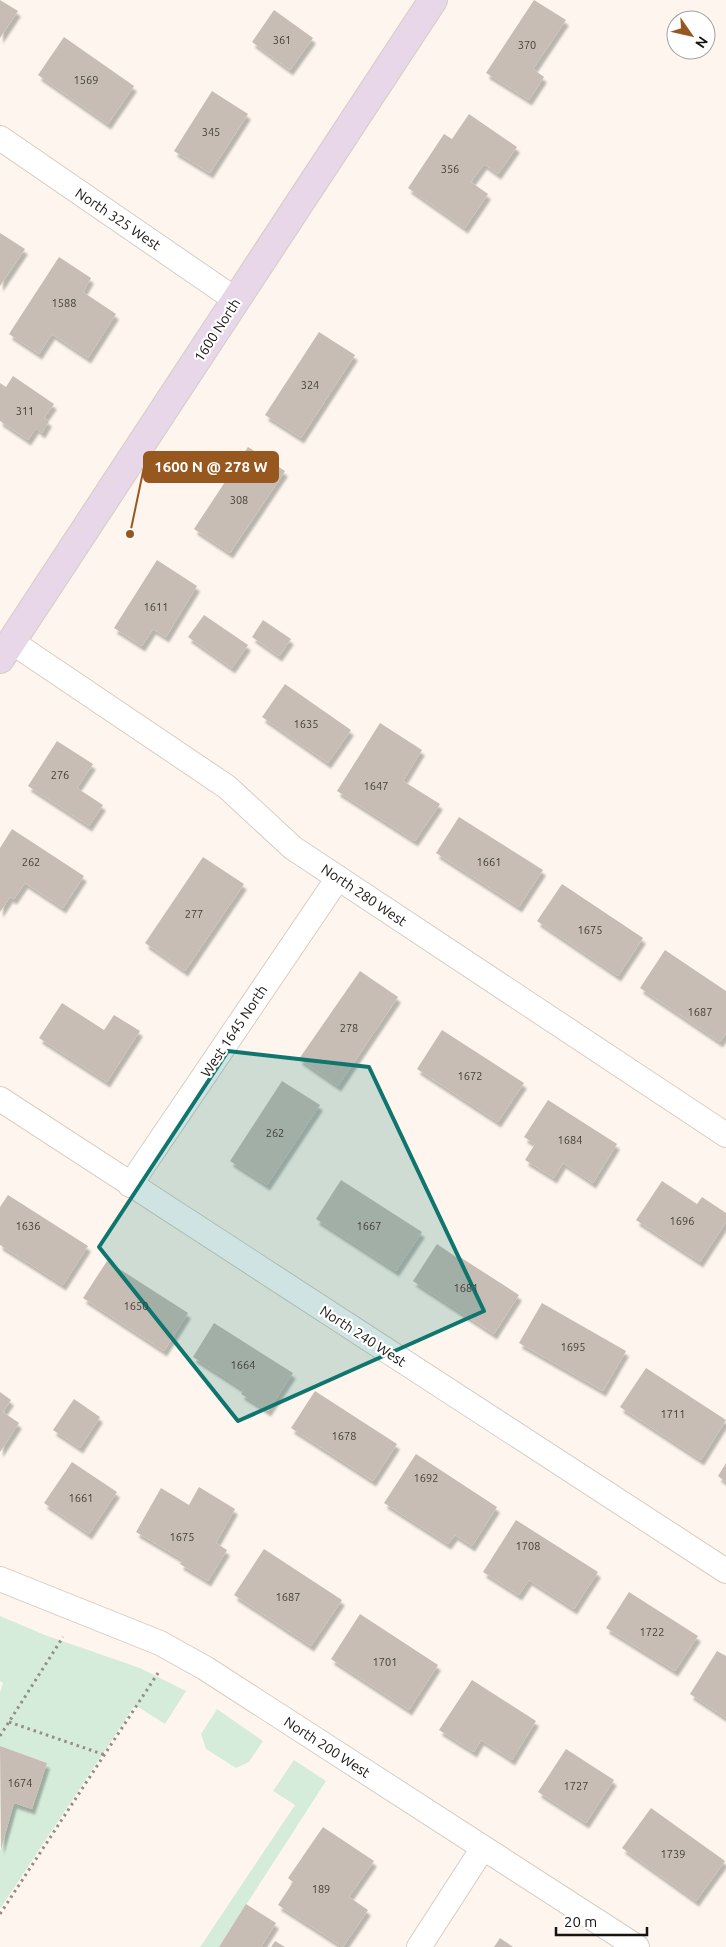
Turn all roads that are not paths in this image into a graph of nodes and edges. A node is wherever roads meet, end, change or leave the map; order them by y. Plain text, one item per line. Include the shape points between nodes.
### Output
1 (433, 0) edge
2 (0, 138) edge
3 (236, 300) junction
4 (6, 651) edge
5 (338, 878) junction
6 (0, 1099) edge
7 (726, 1135) edge
8 (130, 1185) junction
9 (726, 1572) edge
10 (0, 1579) edge
11 (483, 1848) junction
12 (419, 1947) edge
13 (637, 1947) edge

1 - 3 main road, 1600 North
2 - 3 street, North 325 West
3 - 4 main road, 1600 North
4 - 5 street, North 280 West via 227,787 293,848
5 - 7 street, North 280 West
5 - 8 street, West 1645 North
6 - 8 street, North 240 West
8 - 9 street, North 240 West
10 - 11 street, North 200 West via 160,1643
11 - 12 street
11 - 13 street, North 200 West

